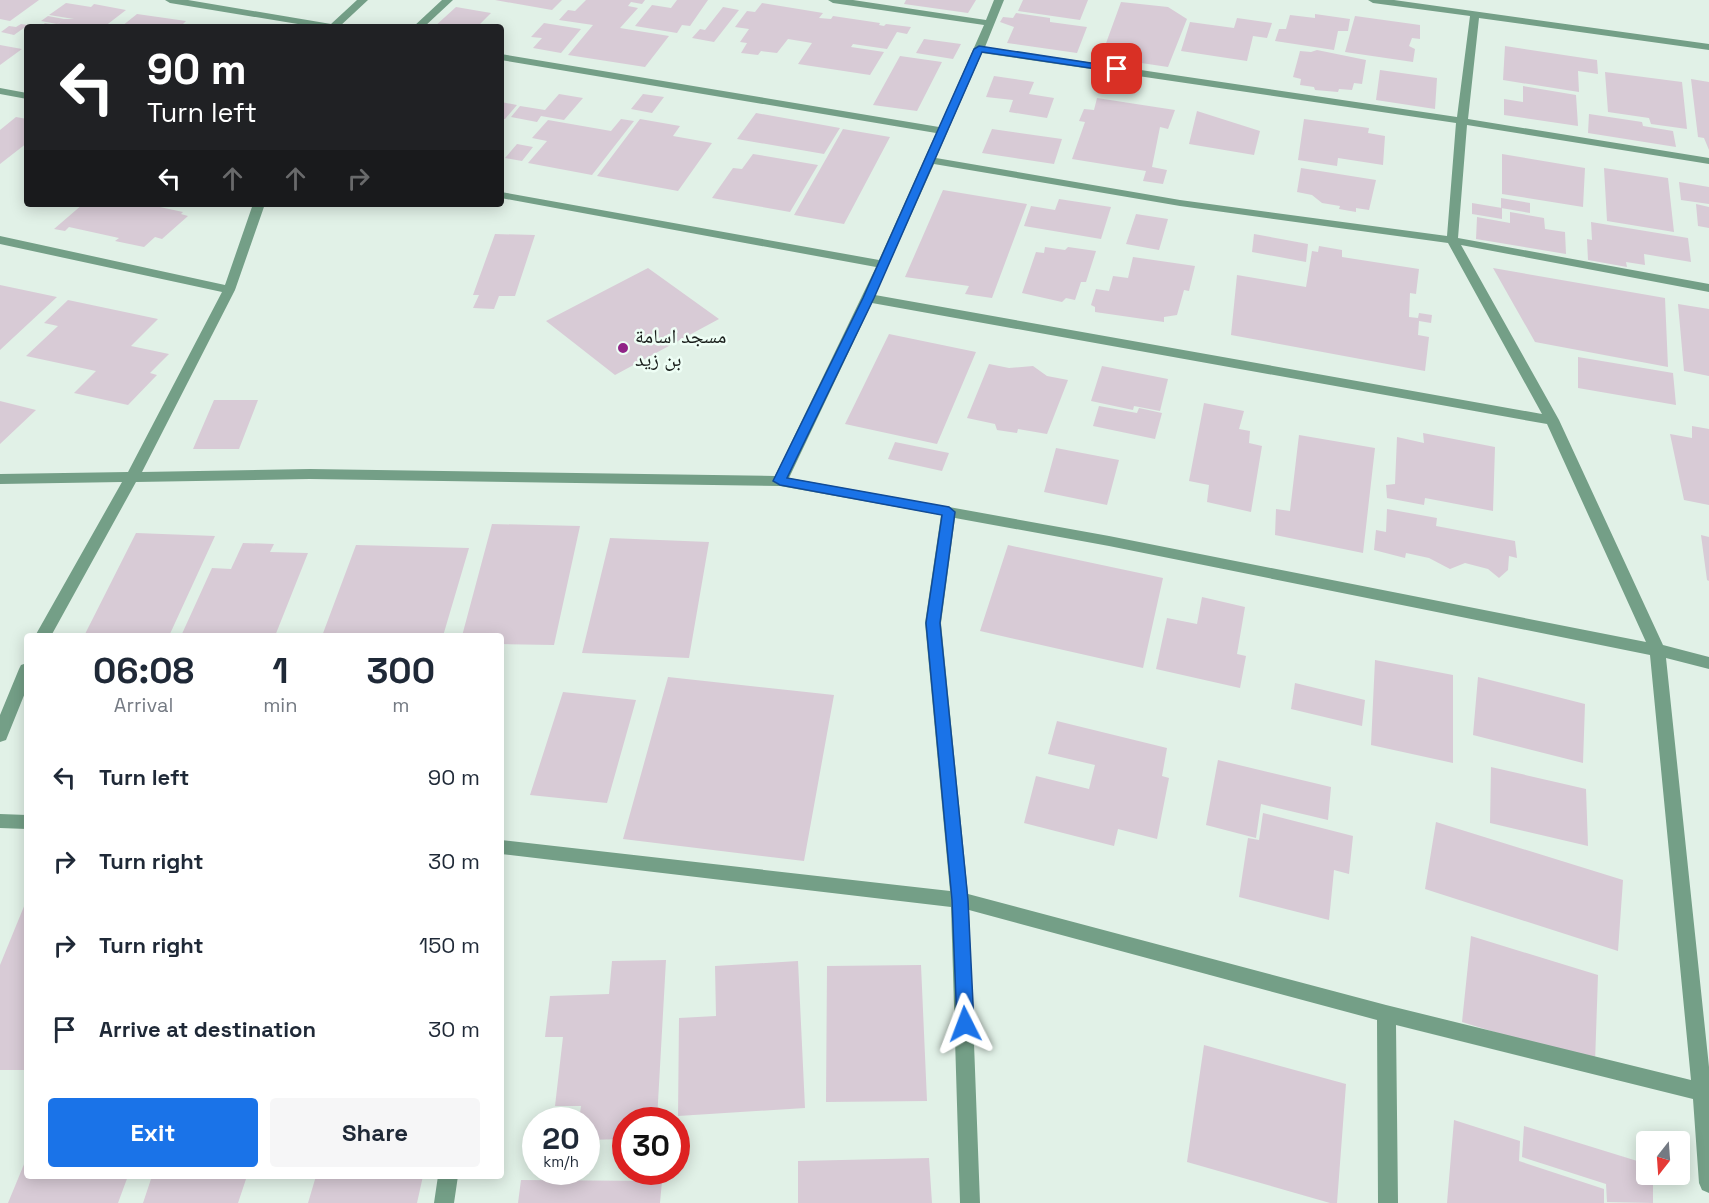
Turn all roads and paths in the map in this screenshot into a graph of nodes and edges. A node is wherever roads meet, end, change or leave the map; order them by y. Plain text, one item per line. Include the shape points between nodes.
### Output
1 (170, 0) edge
2 (363, 0) edge
3 (447, 0) edge
4 (833, 0) edge
5 (999, 0) edge
6 (1373, 0) edge
7 (1475, 14) junction
8 (990, 23) junction
9 (316, 24) edge
10 (337, 24) edge
11 (421, 24) edge
12 (1709, 47) edge
13 (979, 49) junction
14 (504, 57) edge
15 (0, 91) edge
16 (24, 95) edge
17 (1462, 121) junction
18 (942, 130) junction
19 (930, 160) junction
20 (1709, 161) edge
21 (504, 196) edge
22 (258, 207) edge
23 (0, 240) edge
24 (1452, 240) junction
25 (882, 264) junction
26 (1709, 288) edge
27 (229, 290) junction
28 (868, 298) junction
29 (1552, 420) junction
30 (132, 477) junction
31 (0, 479) edge
32 (780, 481) junction
33 (949, 512) junction
34 (45, 633) edge
35 (1657, 650) junction
36 (1709, 663) edge
37 (24, 676) edge
38 (0, 735) edge
39 (0, 821) edge
40 (24, 822) edge
41 (504, 848) edge
42 (960, 900) junction
43 (1386, 1014) junction
44 (1705, 1093) edge
45 (448, 1179) edge
46 (1709, 1183) edge
47 (444, 1203) edge
48 (970, 1203) edge
49 (1388, 1203) edge

1 - 9 street
2 - 10 street
3 - 11 street
4 - 8 street
5 - 8 street
6 - 7 street
7 - 12 street
7 - 17 street
8 - 13 street
13 - 17 street
13 - 18 street
14 - 18 street
15 - 16 street
17 - 20 street
17 - 24 street
18 - 19 street
19 - 24 street via 1180,203
19 - 25 street
21 - 25 street
22 - 27 street
23 - 27 street
24 - 26 street
24 - 29 street
25 - 28 street
27 - 30 street
28 - 29 street
28 - 32 street
29 - 35 street
30 - 31 street
30 - 32 street via 310,474
30 - 34 street
32 - 33 street
33 - 35 street
33 - 42 street via 933,623
35 - 36 street
35 - 44 street
37 - 38 street
39 - 40 street
41 - 42 street
42 - 43 street
42 - 48 street
43 - 44 street
43 - 49 street
44 - 46 street
45 - 47 street

